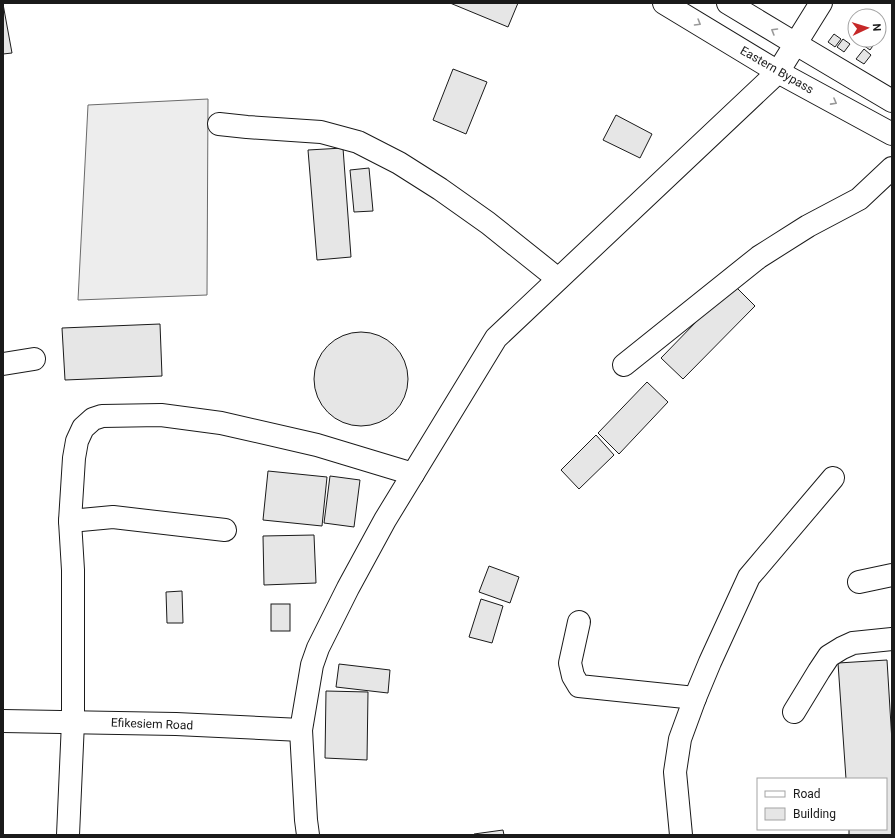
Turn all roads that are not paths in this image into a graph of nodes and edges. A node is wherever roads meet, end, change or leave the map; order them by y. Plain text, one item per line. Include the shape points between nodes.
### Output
1 (664, 3) edge
2 (728, 3) edge
3 (822, 3) edge
4 (796, 44) junction
5 (778, 72) junction
6 (892, 101) edge
7 (219, 124) dead end
8 (892, 134) edge
9 (892, 168) edge
10 (558, 279) junction
11 (34, 359) dead end
12 (3, 364) edge
13 (624, 365) dead end
14 (413, 474) junction
15 (833, 478) dead end
16 (70, 521) junction
17 (225, 530) dead end
18 (892, 575) edge
19 (859, 582) dead end
20 (579, 622) dead end
21 (892, 640) edge
22 (695, 698) junction
23 (794, 712) dead end
24 (3, 721) edge
25 (72, 722) junction
26 (301, 730) junction
27 (68, 835) edge
28 (308, 835) edge
29 (681, 835) edge

1 -> 5 main road, Eastern Bypass
4 -> 2 main road
3 - 4 main road
4 - 5 main road
4 - 6 main road
5 -> 8 main road, Eastern Bypass
5 - 10 main road
7 - 10 main road via 321,132 358,142 399,163 440,189 488,222
9 - 13 main road via 859,199 808,226 759,257
10 - 14 main road via 496,338
11 - 12 main road
14 - 16 main road via 318,445 221,423 160,415 102,416 93,419 83,428 77,441
14 - 26 main road via 385,520 318,648 312,665
15 - 22 main road via 749,577
16 - 17 main road via 113,518
16 - 25 main road via 73,570
18 - 19 main road
20 - 22 main road via 570,663 578,686
21 - 23 main road via 853,643 829,656
22 - 29 main road via 680,739 675,772
24 - 25 main road, Efikesiem Road
25 - 26 main road, Efikesiem Road
25 - 27 main road
26 - 28 main road

